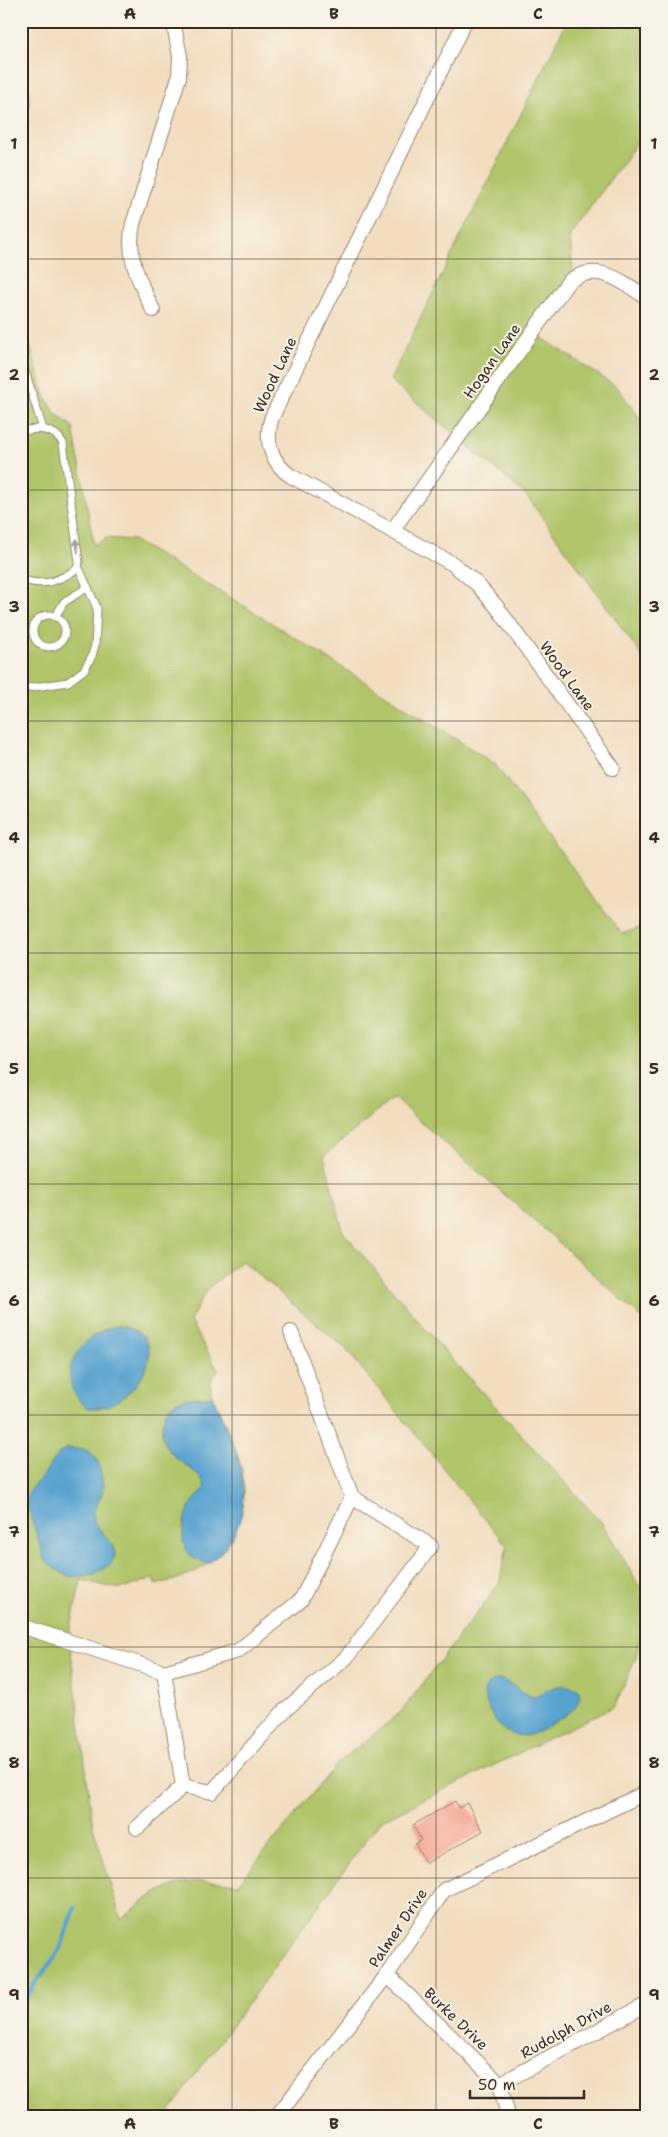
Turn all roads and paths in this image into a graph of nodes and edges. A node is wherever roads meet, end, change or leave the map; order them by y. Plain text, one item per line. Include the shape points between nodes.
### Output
1 (173, 21) edge
2 (465, 21) edge
3 (645, 293) edge
4 (153, 310) dead end
5 (21, 358) edge
6 (43, 429) junction
7 (21, 432) edge
8 (392, 531) junction
9 (78, 566) junction
10 (21, 579) edge
11 (88, 587) junction
12 (56, 617) junction
13 (21, 689) edge
14 (613, 768) dead end
15 (291, 1332) dead end
16 (352, 1497) junction
17 (21, 1626) edge
18 (164, 1672) junction
19 (183, 1786) junction
20 (647, 1792) edge
21 (137, 1828) dead end
22 (387, 1974) junction
23 (647, 2004) edge
24 (500, 2084) junction
25 (277, 2116) edge
26 (508, 2116) edge

1 - 4 street via 180,56 179,77 130,237 134,271
2 - 8 street, Wood Lane via 272,417 268,432 271,452 284,472
3 - 8 street, Hogan Lane via 605,274 586,273 568,282
5 - 6 lane
6 - 7 lane
9 -> 6 lane via 64,444 59,437
8 - 14 street, Wood Lane via 453,564 488,595
9 - 10 lane via 73,573 55,581 39,583
9 - 11 lane
11 - 12 lane via 64,602
11 - 13 lane via 97,609 95,645 88,664 68,682
12 - 12 lane via 43,616 34,625 33,637 42,646 54,646 63,638 64,626
15 - 16 street
16 - 18 street via 301,1600 238,1651
16 - 19 street via 431,1546 346,1658 285,1710 212,1792
17 - 18 street
18 - 19 street
19 - 21 street
20 - 22 street, Palmer Drive via 444,1890
22 - 24 street, Burke Drive
22 - 25 street, Palmer Drive
23 - 24 street, Rudolph Drive
24 - 26 street

